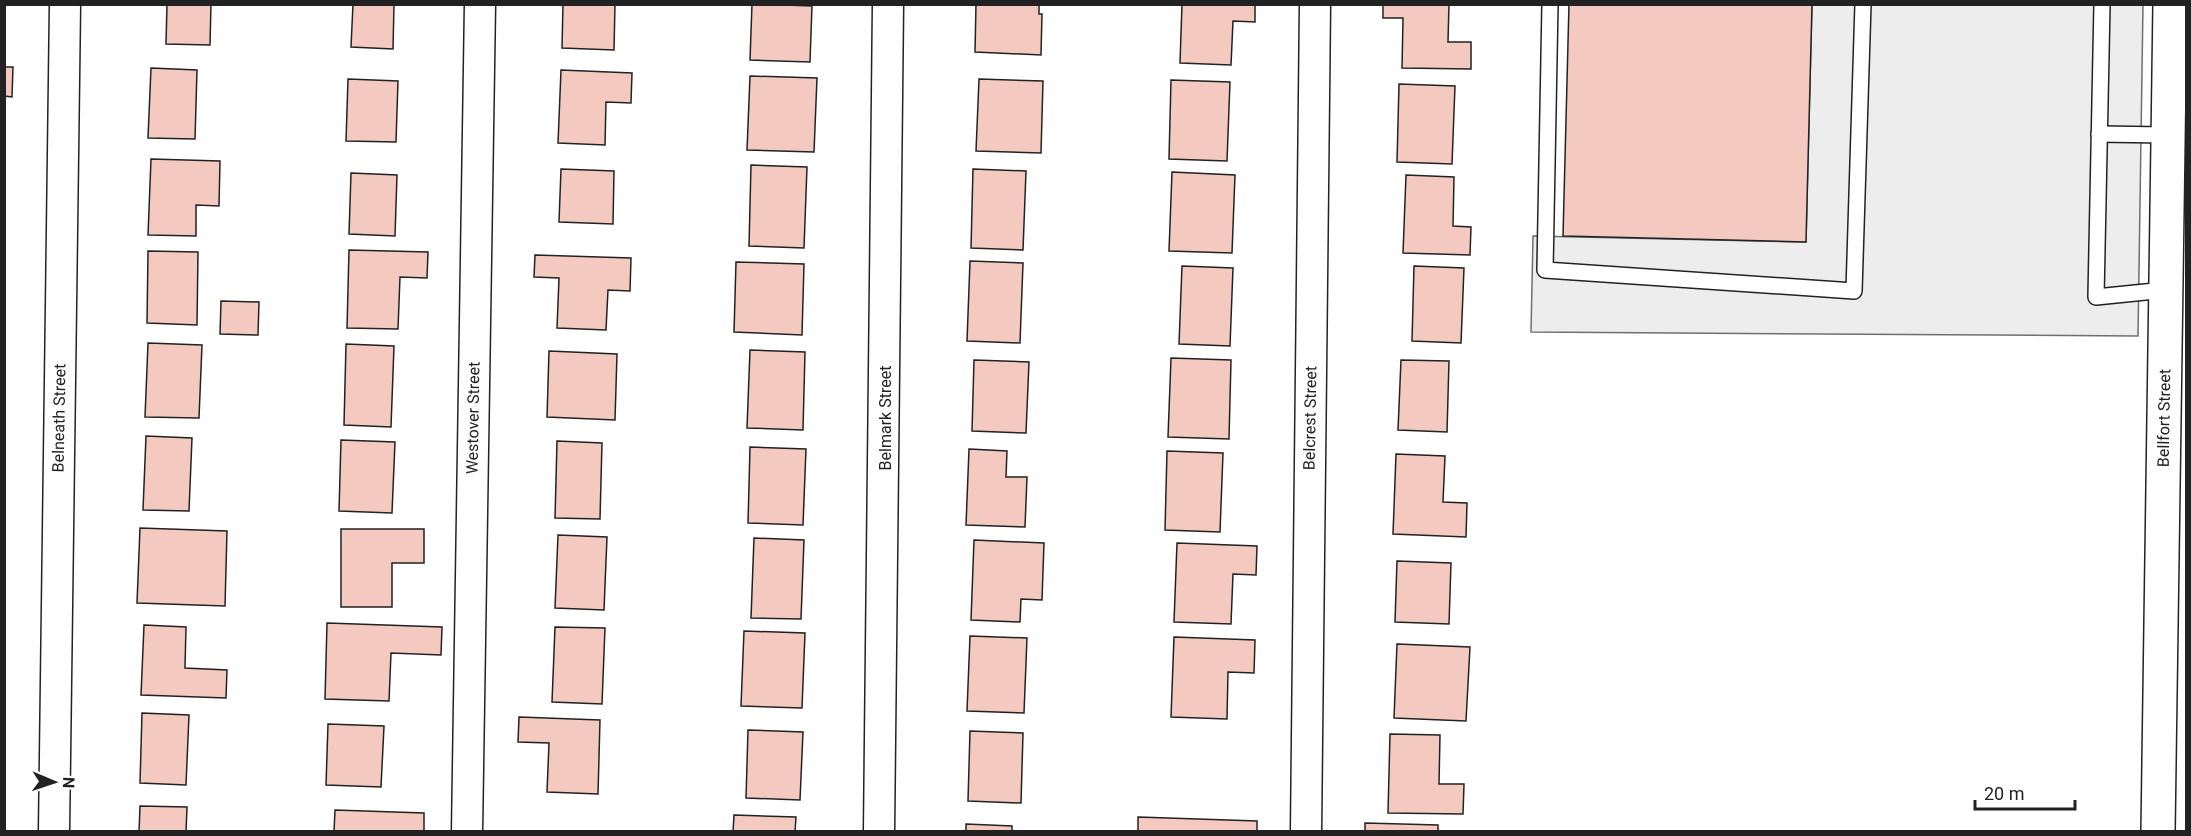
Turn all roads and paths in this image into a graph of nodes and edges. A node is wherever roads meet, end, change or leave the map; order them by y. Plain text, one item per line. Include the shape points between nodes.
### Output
1 (65, 4) edge
2 (480, 4) edge
3 (888, 4) edge
4 (1315, 4) edge
5 (1550, 4) edge
6 (1863, 4) edge
7 (2102, 4) edge
8 (2170, 4) edge
9 (2099, 134) junction
10 (2168, 135) junction
11 (2176, 291) edge
12 (54, 831) edge
13 (467, 831) edge
14 (879, 831) edge
15 (1306, 831) edge
16 (2158, 831) edge

1 - 12 street, Belneath Street
2 - 13 street, Westover Street
3 - 14 street, Belmark Street
4 - 15 street, Belcrest Street
5 - 6 lane via 1545,270 1854,291
7 - 9 lane
8 - 10 main road, Bellfort Street
9 - 10 lane
9 - 11 lane via 2096,297
10 - 11 main road, Bellfort Street
11 - 16 main road, Bellfort Street

